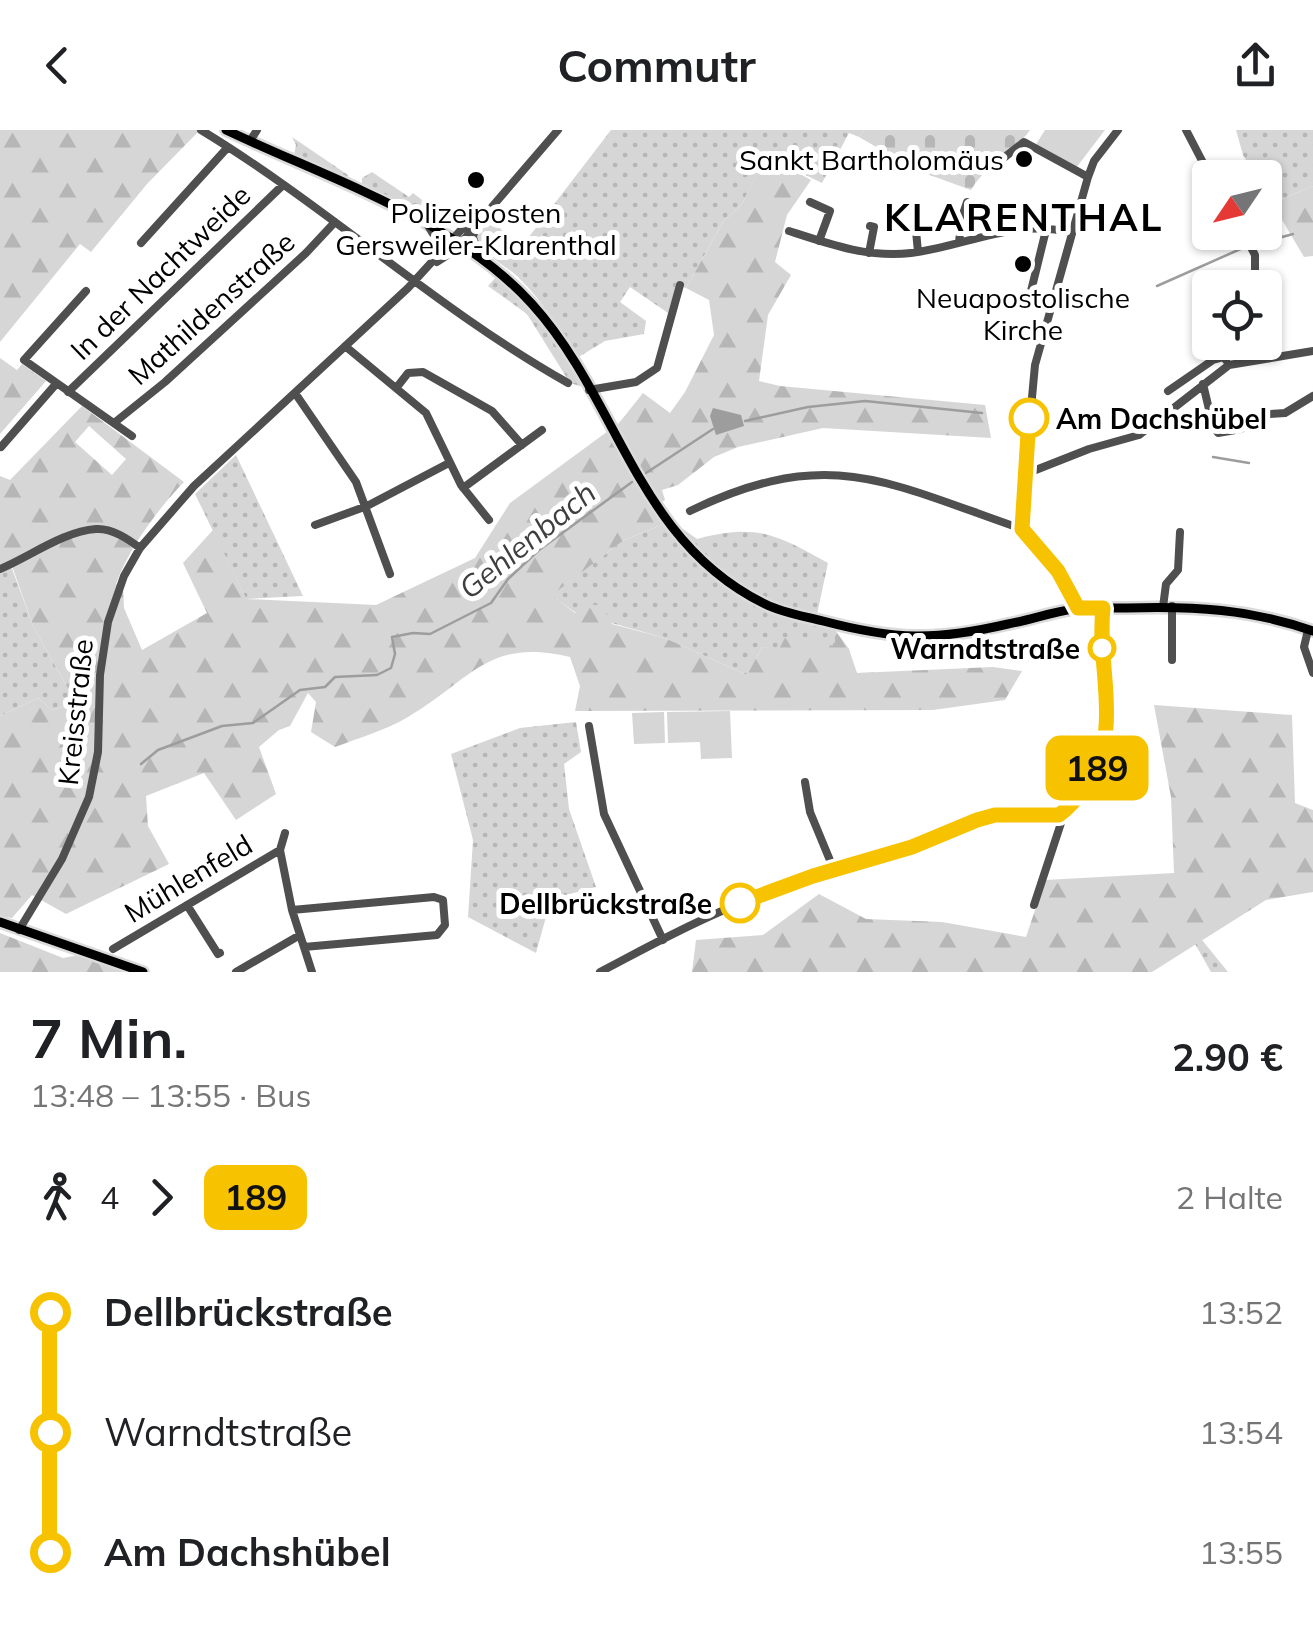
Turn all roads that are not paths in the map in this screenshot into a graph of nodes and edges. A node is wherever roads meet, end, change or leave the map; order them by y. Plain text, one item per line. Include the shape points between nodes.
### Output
1 (200, 130) edge
2 (226, 130) edge
3 (257, 130) edge
4 (558, 130) edge
5 (1118, 130) edge
6 (1186, 130) edge
7 (250, 141) junction
8 (228, 147) junction
9 (1001, 160) dead end
10 (1202, 160) edge
11 (1088, 177) junction
12 (283, 185) junction
13 (810, 202) dead end
14 (967, 202) dead end
15 (477, 221) junction
16 (335, 222) junction
17 (427, 224) junction
18 (870, 226) dead end
19 (1046, 226) junction
20 (788, 231) dead end
21 (912, 231) dead end
22 (1071, 233) junction
23 (458, 240) junction
24 (819, 240) junction
25 (141, 242) dead end
26 (959, 242) junction
27 (918, 252) junction
28 (869, 253) junction
29 (439, 254) junction
30 (479, 254) junction
31 (428, 268) junction
32 (415, 281) junction
33 (680, 285) dead end
34 (86, 291) dead end
35 (1031, 291) dead end
36 (346, 346) junction
37 (1313, 351) edge
38 (1226, 361) junction
39 (568, 383) dead end
40 (56, 384) junction
41 (1203, 384) junction
42 (397, 386) junction
43 (589, 390) junction
44 (1168, 391) dead end
45 (68, 392) junction
46 (295, 393) junction
47 (1313, 396) edge
48 (114, 424) junction
49 (542, 430) dead end
50 (132, 436) dead end
51 (522, 445) junction
52 (2, 447) edge
53 (449, 463) junction
54 (1024, 475) junction
55 (463, 488) junction
56 (367, 506) junction
57 (690, 511) dead end
58 (489, 520) dead end
59 (314, 525) dead end
60 (1022, 529) junction
61 (1180, 532) dead end
62 (140, 548) junction
63 (0, 569) edge
64 (390, 574) dead end
65 (1167, 606) junction
66 (1078, 608) junction
67 (1103, 608) junction
68 (1311, 630) edge
69 (1172, 660) dead end
70 (1313, 673) edge
71 (589, 726) dead end
72 (805, 782) dead end
73 (1066, 810) junction
74 (285, 833) dead end
75 (280, 850) junction
76 (834, 870) junction
77 (1034, 905) dead end
78 (187, 906) junction
79 (292, 910) junction
80 (0, 922) edge
81 (19, 930) junction
82 (300, 935) junction
83 (663, 940) junction
84 (304, 947) junction
85 (113, 948) dead end
86 (220, 953) dead end
87 (143, 972) edge
88 (236, 972) edge
89 (312, 972) edge
90 (600, 972) edge

1 - 8 street
2 - 7 main road
3 - 7 street
4 - 15 street, Kreisstraße
5 - 11 street
6 - 10 street
7 - 17 main road
8 - 12 street
8 - 25 street
9 - 11 street via 1024,142
11 - 22 street
12 - 16 street
12 - 45 street, In der Nachtweide
13 - 24 street via 830,211
14 - 26 street
15 - 23 street, Kreisstraße
15 - 30 street via 473,238
16 - 32 street
16 - 48 street, Mathildenstraße
17 - 23 main road
17 - 29 street
18 - 28 street
19 - 22 street
19 - 26 street
19 - 35 street
20 - 24 street
21 - 27 street
22 - 54 street via 1038,354
23 - 29 street, Kreisstraße
23 - 30 main road
23 - 31 street, Kreisstraße via 454,251
24 - 28 street
26 - 27 street
27 - 28 street
29 - 31 street, Kreisstraße
30 - 43 main road via 547,321
31 - 32 street, Kreisstraße
32 - 36 street, Kreisstraße
32 - 39 street
33 - 43 street via 657,368 636,382
34 - 40 street via 24,360
36 - 42 street
36 - 46 street, Kreisstraße
37 - 38 street
38 - 41 street
38 - 44 street via 1206,364
40 - 45 street
40 - 52 street
41 - 47 street via 1218,433 1241,429 1257,415 1285,413
41 - 54 street via 1139,435
42 - 51 street via 408,373 423,372 492,411
42 - 53 street via 426,413
43 - 66 main road via 676,534 722,579 765,604 868,634 910,638 962,634
45 - 48 street
46 - 56 street via 344,460
46 - 62 street, Kreisstraße via 183,496
48 - 50 street
49 - 51 street
51 - 55 street
53 - 55 street
53 - 56 street
54 - 60 street
55 - 58 street
56 - 59 street
56 - 64 street
57 - 60 street via 768,481 842,474 890,483
60 - 66 street via 1058,571
61 - 65 street via 1180,563 1166,584
62 - 63 street via 99,528
62 - 81 street, Kreisstraße via 108,622 90,797
65 - 67 main road
65 - 68 main road via 1250,613
65 - 69 street
66 - 67 main road
67 - 73 street via 1107,738 1095,772
68 - 70 street via 1304,647
71 - 83 street via 604,814
72 - 76 street
73 - 76 street via 995,815
73 - 77 street
74 - 75 street
75 - 78 street, Mühlenfeld
75 - 79 street, Mühlenfeld
76 - 83 street
78 - 85 street, Mühlenfeld
78 - 86 street
79 - 82 street, Mühlenfeld
79 - 84 street via 443,900 445,924 438,935
80 - 81 main road
81 - 87 main road
82 - 84 street, Mühlenfeld
82 - 88 street
83 - 90 street
84 - 89 street, Mühlenfeld

